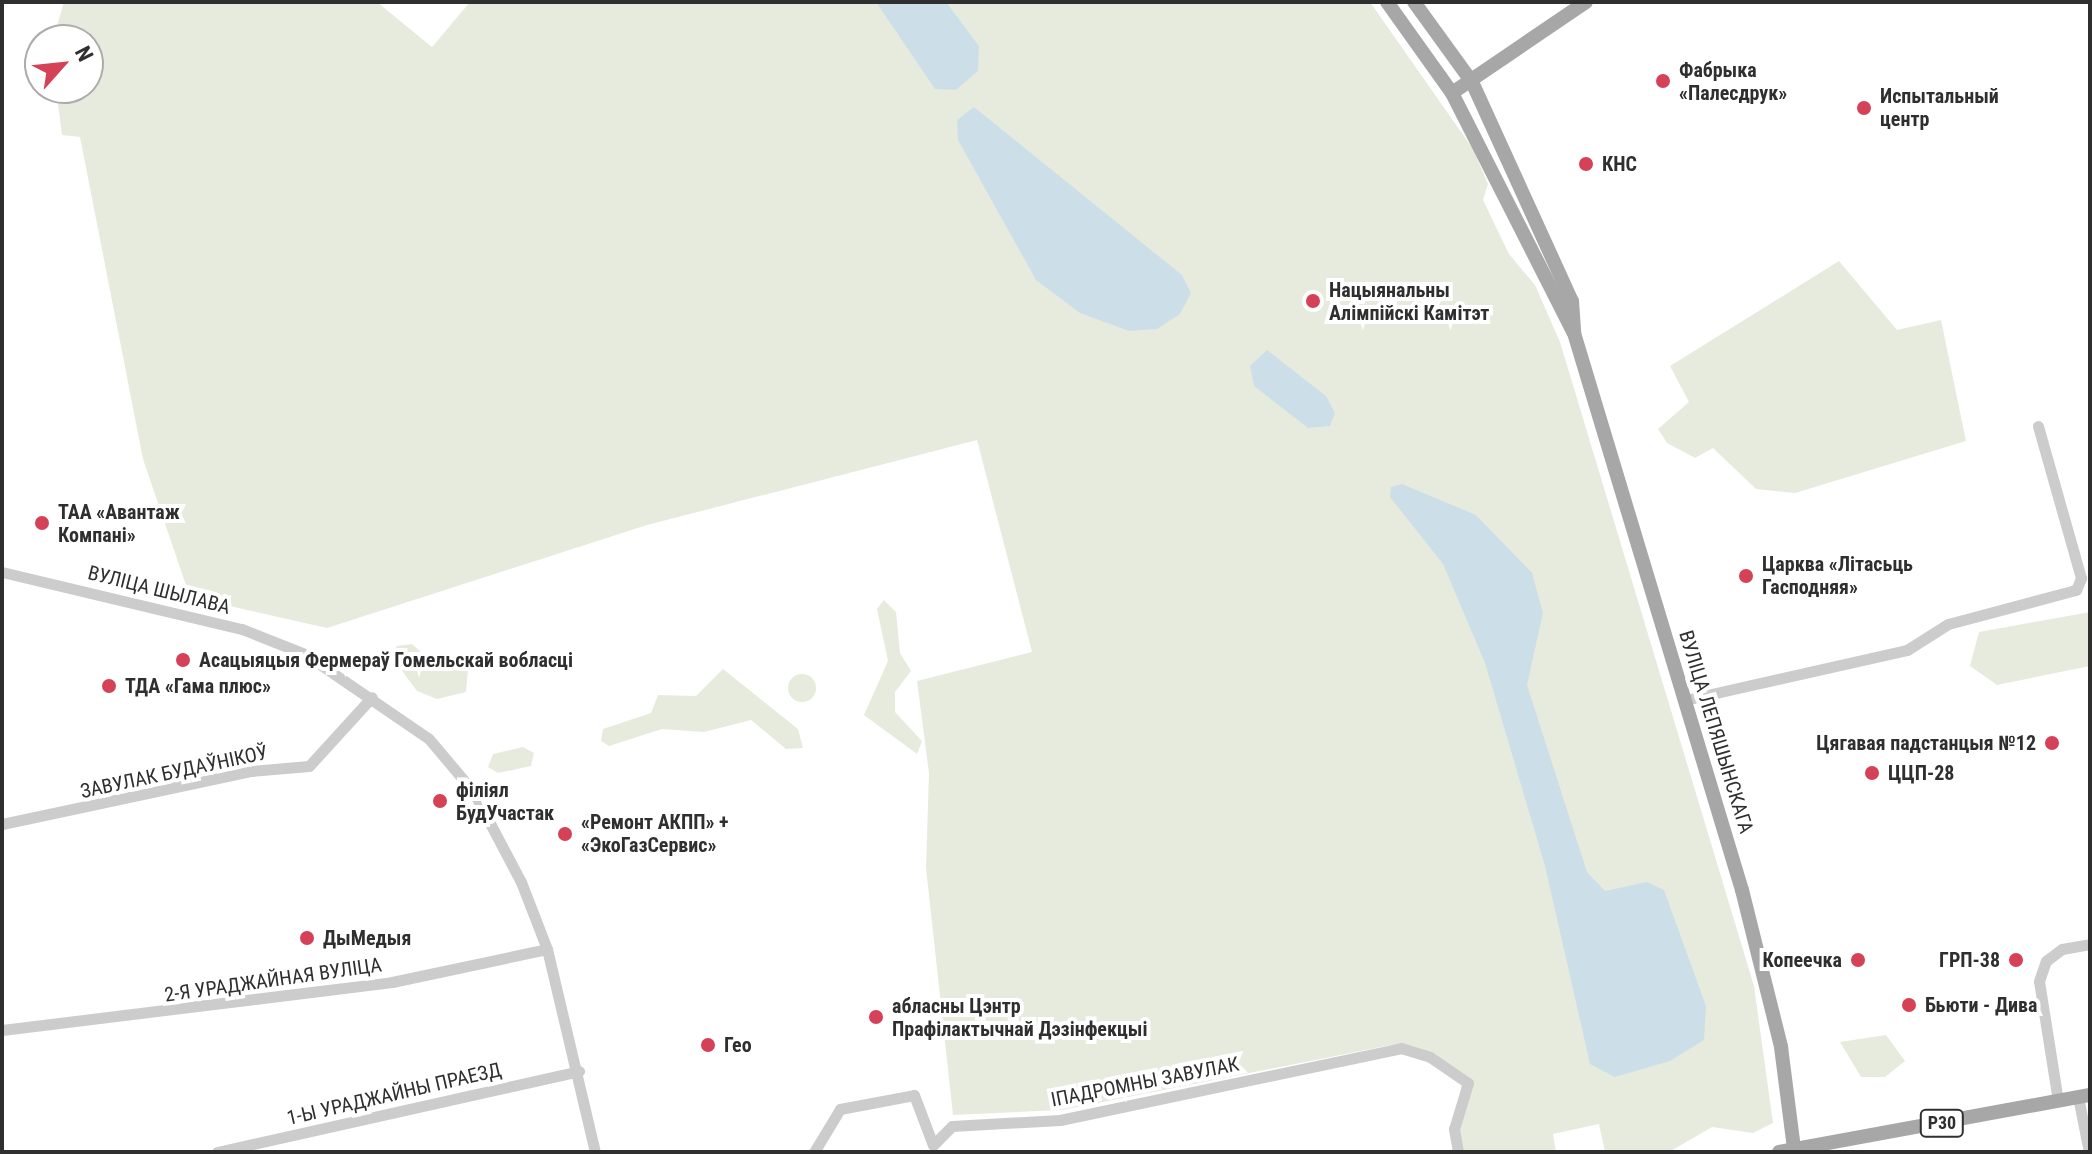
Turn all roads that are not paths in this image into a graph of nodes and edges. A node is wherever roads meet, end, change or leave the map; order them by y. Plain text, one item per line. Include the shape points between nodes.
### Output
1 (1387, 2) edge
2 (1414, 2) edge
3 (1586, 2) edge
4 (1472, 82) junction
5 (1452, 93) junction
6 (1574, 333) junction
7 (2038, 426) dead end
8 (2, 572) edge
9 (372, 697) junction
10 (1685, 700) junction
11 (2, 824) edge
12 (2090, 944) edge
13 (547, 949) junction
14 (2, 1030) edge
15 (579, 1071) junction
16 (2084, 1096) edge
17 (2058, 1101) junction
18 (1789, 1151) edge
19 (217, 1152) edge
20 (595, 1152) edge
21 (814, 1152) edge
22 (1458, 1152) edge
23 (2089, 1152) edge

1 - 5 main road, ВУЛІЦА ЛЕПЯШЫНСКАГА
2 - 4 main road, ВУЛІЦА ЛЕПЯШЫНСКАГА
3 - 4 main road
4 - 5 main road
4 - 6 main road, ВУЛІЦА ЛЕПЯШЫНСКАГА via 1572,301
5 - 6 main road, ВУЛІЦА ЛЕПЯШЫНСКАГА
6 - 10 main road, ВУЛІЦА ЛЕПЯШЫНСКАГА
7 - 10 street via 2081,578 2076,590 1948,624 1907,650
8 - 9 street, ВУЛІЦА ШЫЛАВА via 175,610 305,654
9 - 11 street, ЗАВУЛАК БУДАЎНІКОЎ via 309,766 251,771
9 - 13 street, ВУЛІЦА ШЫЛАВА via 429,739 466,782 506,850
10 - 18 main road, ВУЛІЦА ЛЕПЯШЫНСКАГА via 1773,1011
12 - 17 street via 2046,961 2039,981
13 - 14 street, 2-Я УРАДЖАЙНАЯ ВУЛІЦА via 378,984
13 - 15 street, ВУЛІЦА ШЫЛАВА
15 - 19 street, 1-Ы УРАДЖАЙНЫ ПРАЕЗД
15 - 20 street, ВУЛІЦА ШЫЛАВА
16 - 17 main road, Р30
16 - 23 street
17 - 18 main road, Р30
21 - 22 street, ІПАДРОМНЫ ЗАВУЛАК via 840,1109 914,1095 933,1145 952,1126 1060,1120 1401,1048 1430,1057 1468,1083 1454,1129

